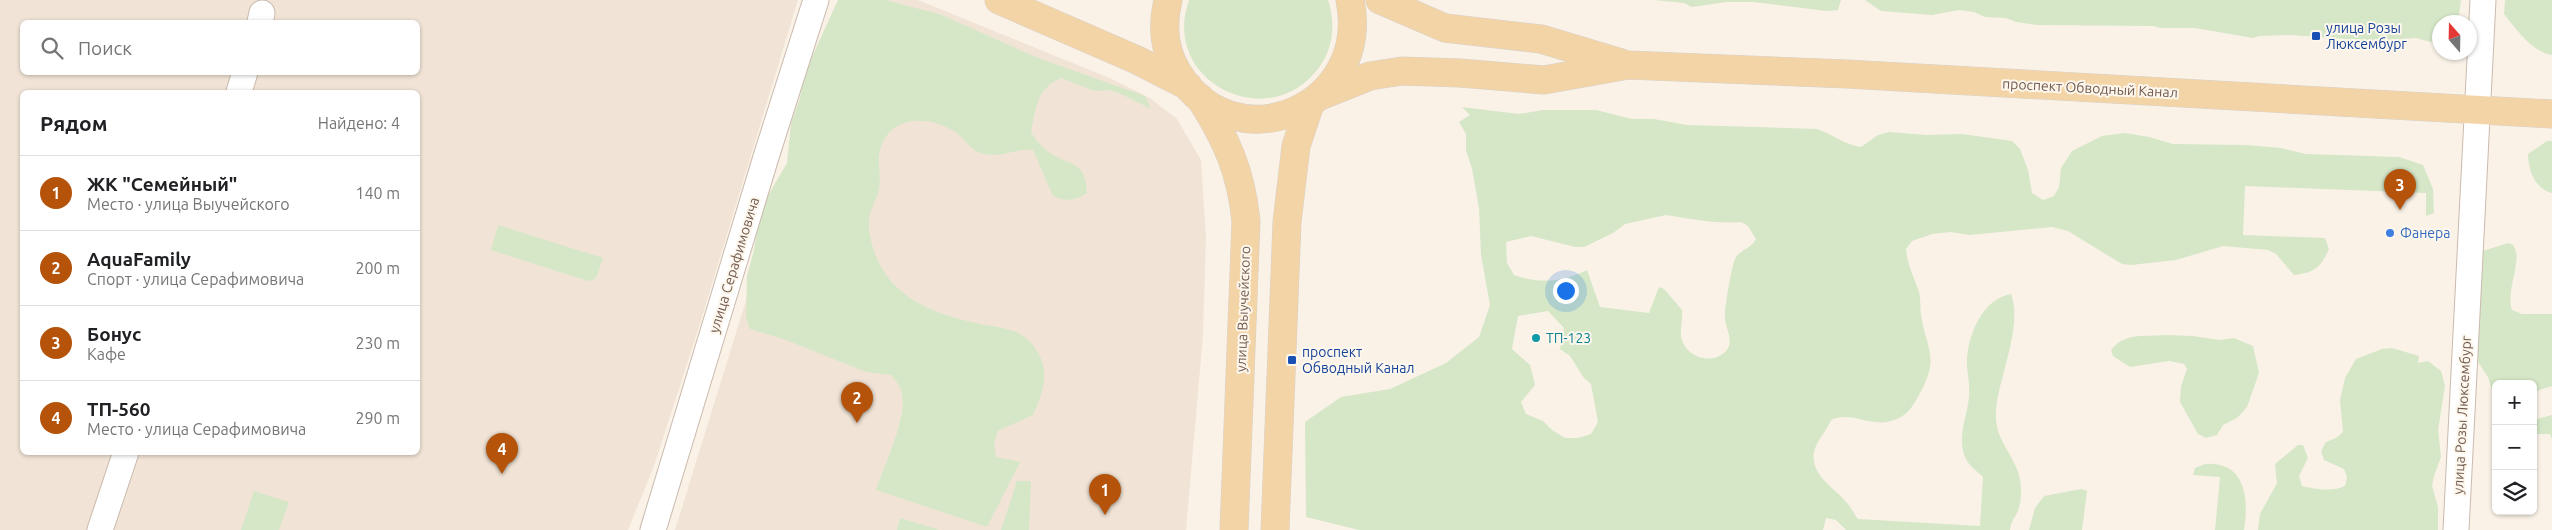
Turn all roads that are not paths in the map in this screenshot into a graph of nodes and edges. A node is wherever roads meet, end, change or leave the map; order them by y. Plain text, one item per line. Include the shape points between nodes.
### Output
1 (816, 0) edge
2 (999, 0) edge
3 (1168, 0) edge
4 (1350, 0) edge
5 (1380, 0) edge
6 (2484, 0) edge
7 (1628, 65) junction
8 (244, 75) edge
9 (240, 90) edge
10 (1194, 92) junction
11 (1315, 100) junction
12 (2477, 110) junction
13 (2552, 114) edge
14 (125, 455) edge
15 (100, 530) edge
16 (653, 530) edge
17 (1234, 530) edge
18 (1275, 530) edge
19 (2456, 530) edge

1 - 16 street, улица Серафимовича
2 - 10 main road, проспект Обводный Канал via 1137,60
3 - 10 main road, улица Выучейского via 1164,29 1168,50 1176,69
4 - 11 main road via 1353,34 1350,52 1343,68
5 - 7 main road, проспект Обводный Канал via 1445,28 1542,40
6 - 12 street, улица Розы Люксембург
7 - 11 main road, проспект Обводный Канал via 1544,80 1402,71 1370,76
7 - 12 main road, проспект Обводный Канал via 1846,74
8 - 9 street
10 - 11 main road, проспект Обводный Канал via 1226,113 1254,119 1283,116
10 - 17 main road, улица Выучейского via 1220,128 1233,157 1243,189 1246,221
11 - 18 main road via 1296,146 1287,222
12 - 13 main road, проспект Обводный Канал
12 - 19 street, улица Розы Люксембург
14 - 15 street

